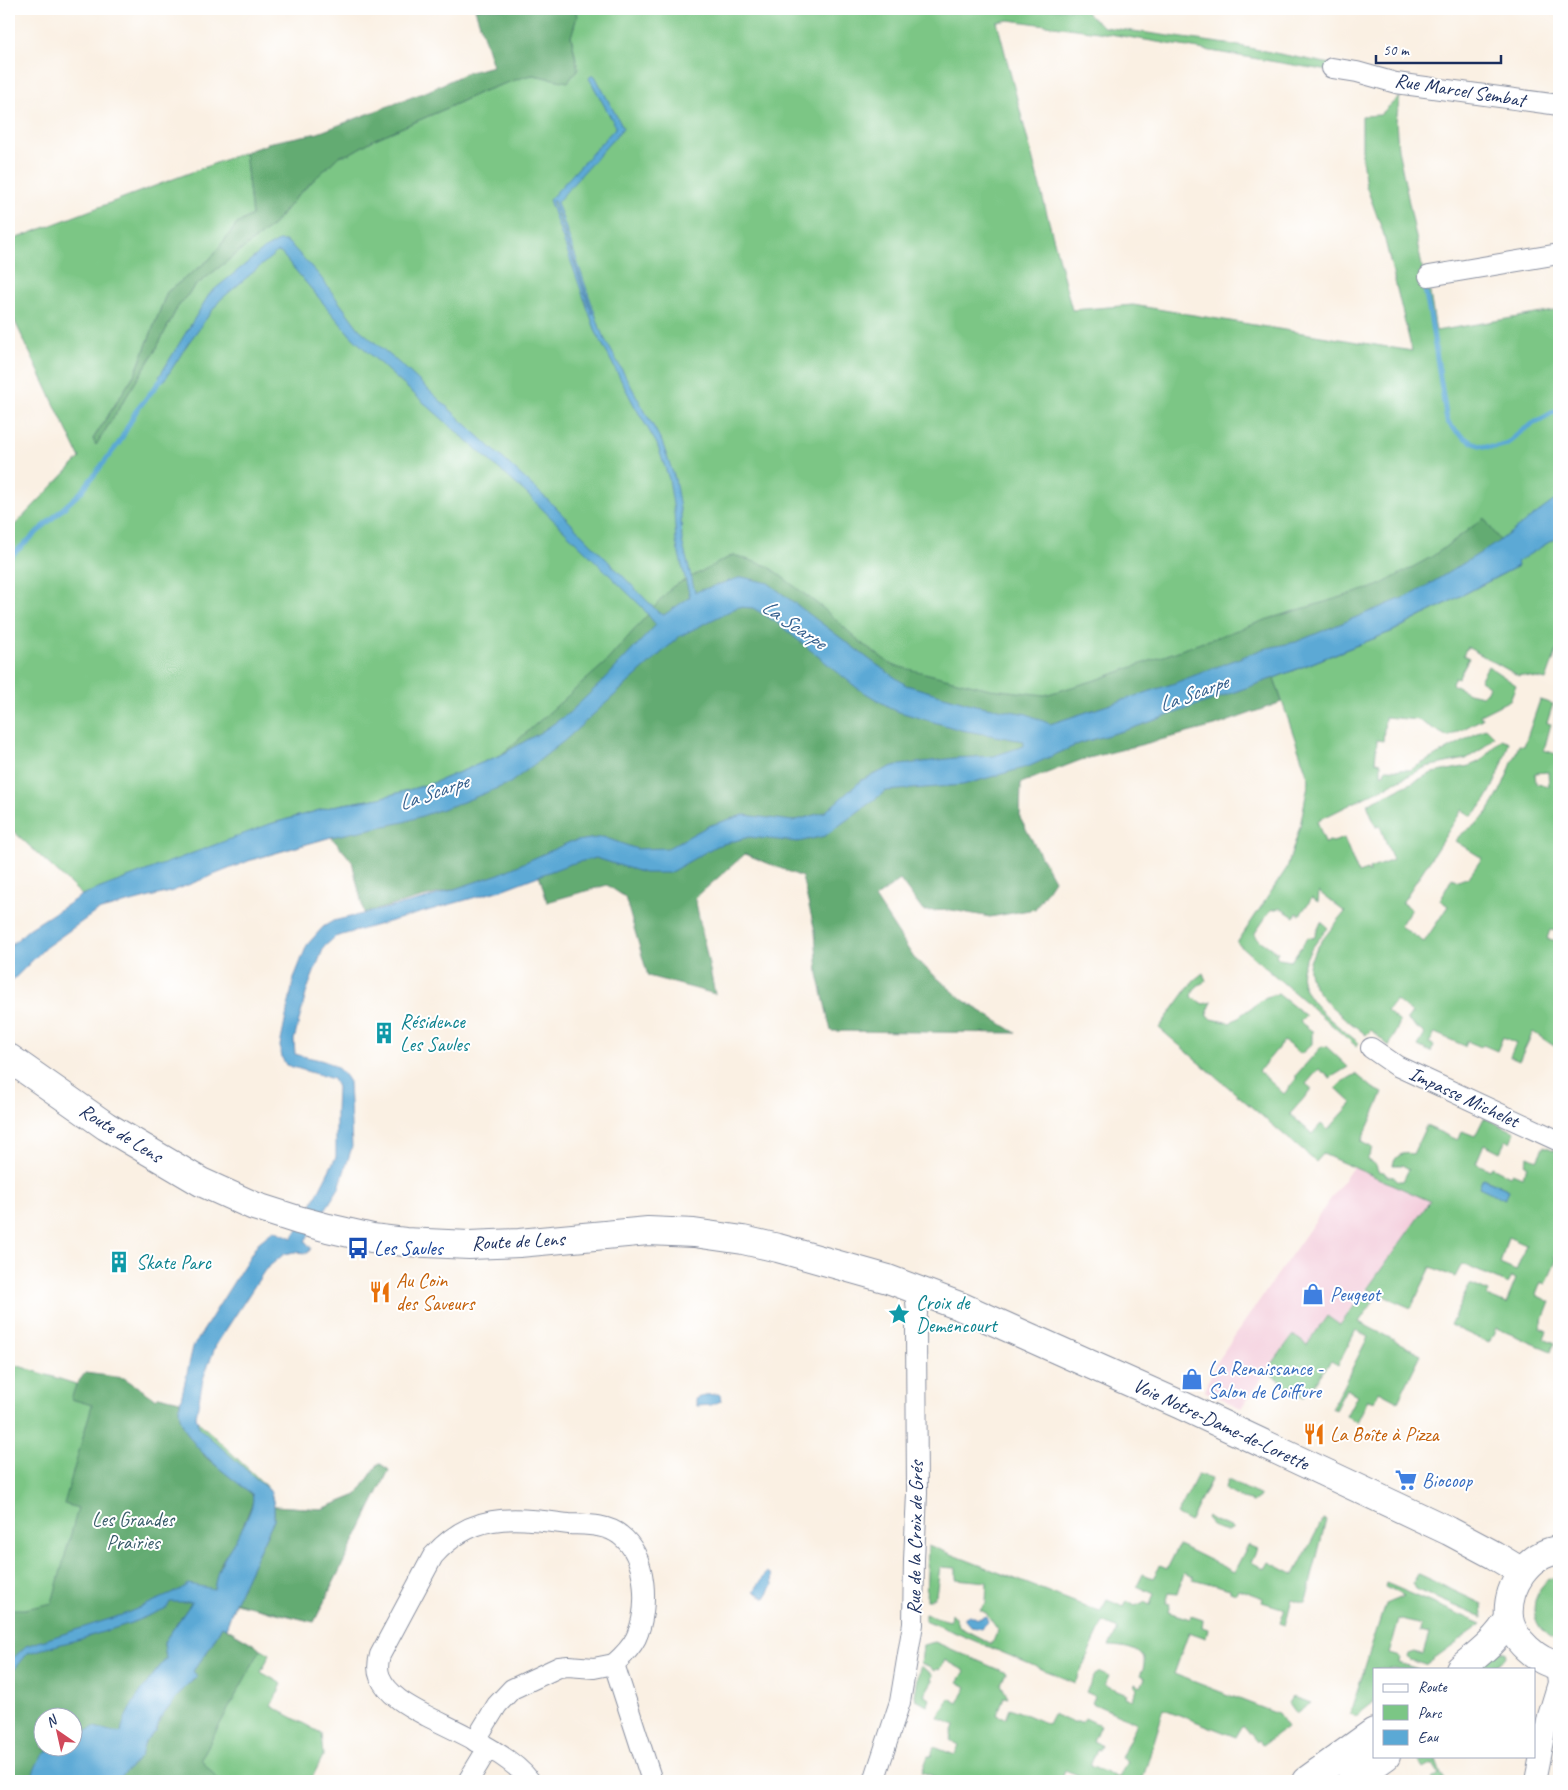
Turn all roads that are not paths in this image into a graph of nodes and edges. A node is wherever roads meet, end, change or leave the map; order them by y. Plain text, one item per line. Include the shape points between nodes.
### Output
1 (1332, 68) dead end
2 (1559, 105) edge
3 (1559, 254) edge
4 (1429, 276) dead end
5 (1371, 1048) dead end
6 (9, 1058) edge
7 (1559, 1141) edge
8 (915, 1290) junction
9 (1559, 1550) edge
10 (1522, 1572) junction
11 (1509, 1619) junction
12 (614, 1664) junction
13 (1543, 1664) edge
14 (1461, 1668) edge
15 (1373, 1733) edge
16 (481, 1745) junction
17 (1383, 1758) edge
18 (468, 1781) edge
19 (530, 1781) edge
20 (652, 1781) edge
21 (874, 1781) edge
22 (1306, 1781) edge
23 (1351, 1781) edge
24 (1535, 1781) edge

1 - 2 street, Rue Marcel Sembat via 1396,82
3 - 4 street
5 - 7 street, Impasse Michelet via 1397,1066
6 - 8 main road, Route de Lens via 106,1126 193,1177 254,1206 307,1223 365,1237 469,1245 648,1231 694,1233 778,1248 880,1276
8 - 10 main road, Voie Notre-Dame-de-Lorette via 1005,1326 1350,1484 1449,1531
8 - 21 street, Rue de la Croix de Grés via 917,1493 914,1624 900,1702
9 - 10 main road via 1542,1556
10 - 11 main road via 1513,1588
11 - 13 main road via 1517,1637
11 - 14 main road via 1503,1630
12 - 16 street via 594,1668 559,1667 512,1689 497,1705
12 - 16 street via 635,1638 644,1603 639,1565 635,1553 622,1536 605,1527 516,1518 493,1520 466,1530 440,1549 427,1566 380,1655 378,1672 386,1687 403,1702
12 - 20 street
13 - 24 street via 1558,1683
15 - 22 main road
16 - 18 street
16 - 19 street via 510,1762
17 - 23 main road

